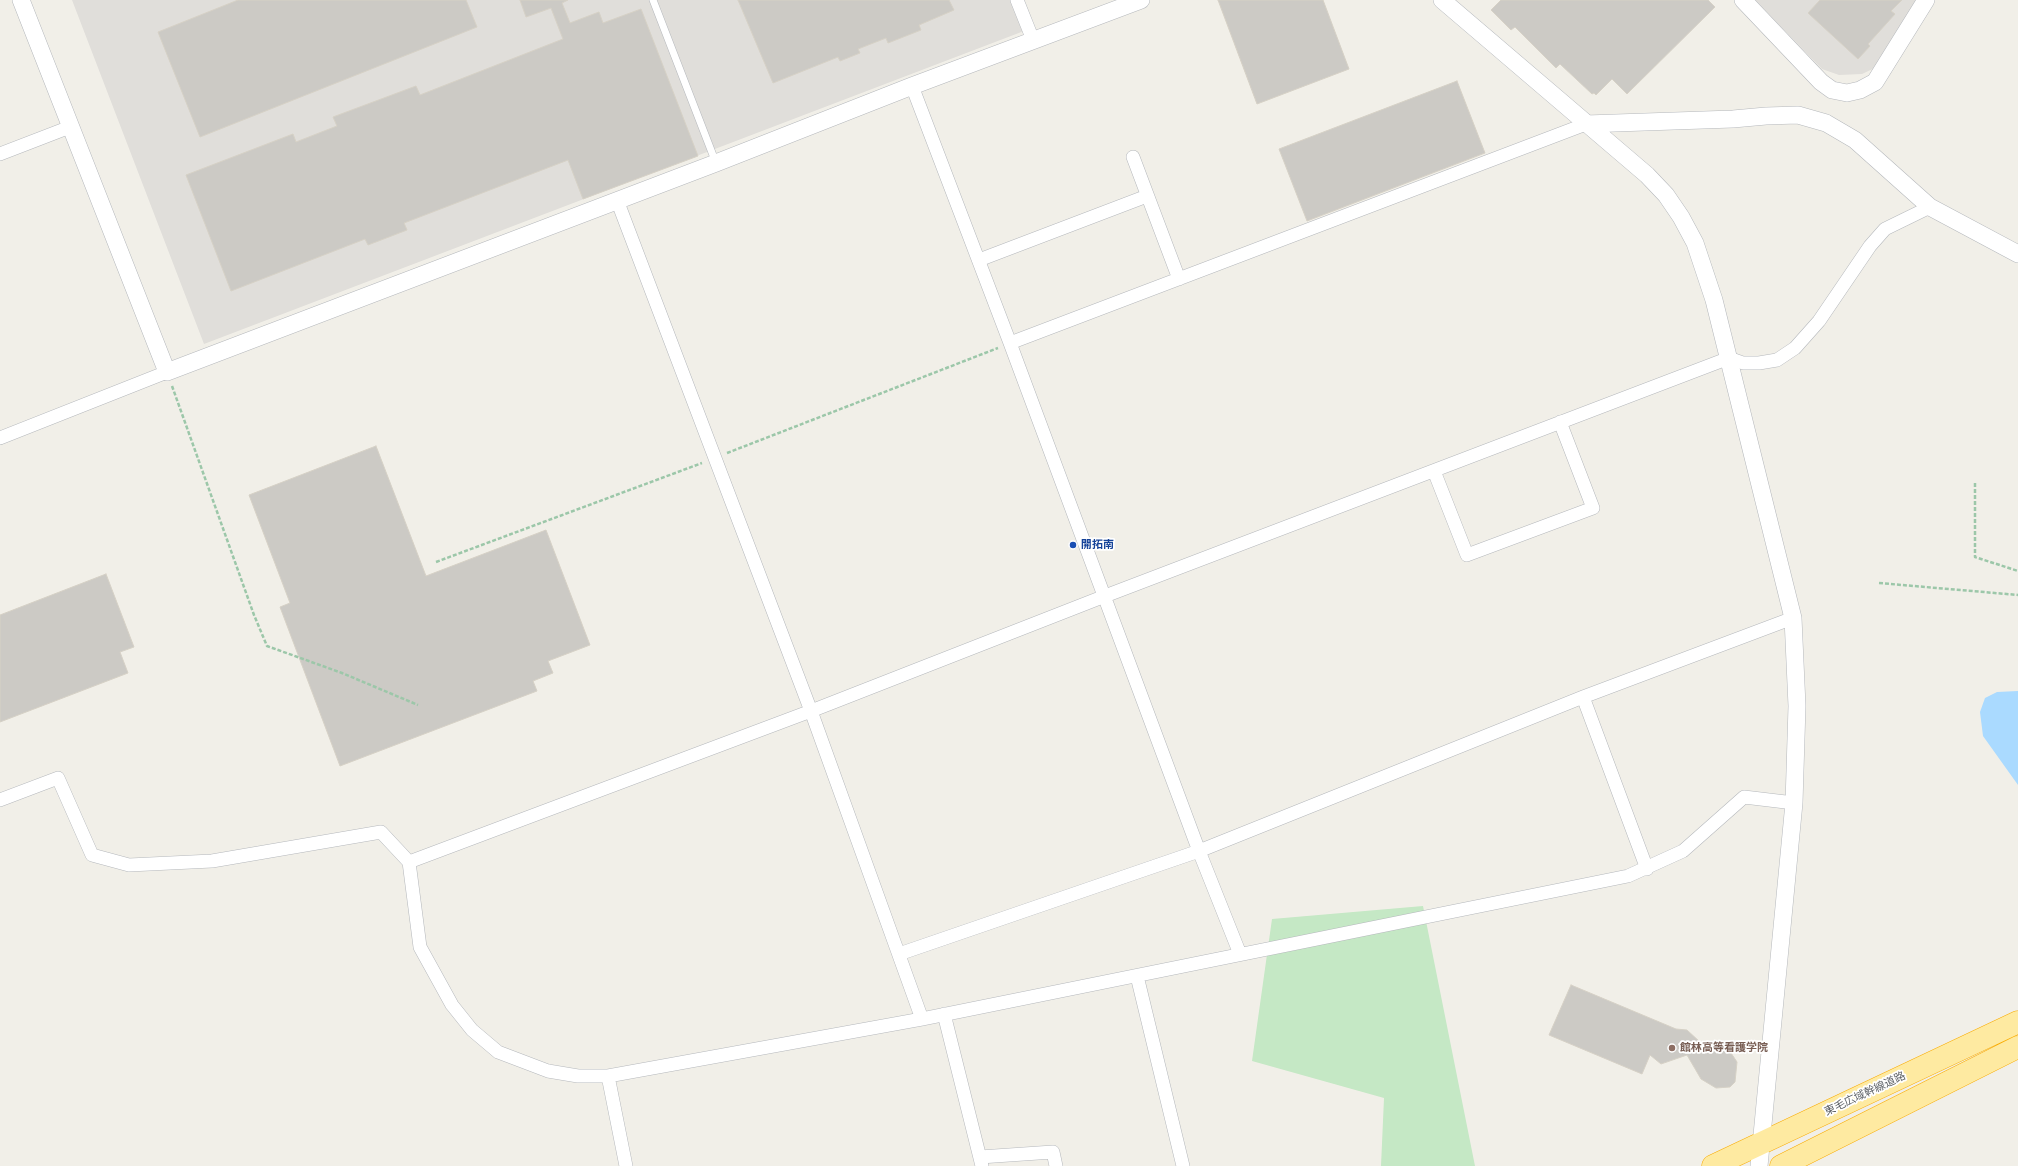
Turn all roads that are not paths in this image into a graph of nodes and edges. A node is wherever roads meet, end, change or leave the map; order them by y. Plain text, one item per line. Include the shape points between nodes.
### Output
1 (21, 0) edge
2 (653, 0) edge
3 (1017, 0) edge
4 (1141, 0) edge
5 (1442, 0) edge
6 (1743, 0) edge
7 (1926, 0) edge
8 (1033, 40) junction
9 (912, 86) junction
10 (1586, 124) junction
11 (70, 127) junction
12 (0, 154) edge
13 (1133, 157) dead end
14 (716, 163) junction
15 (1147, 196) junction
16 (617, 200) junction
17 (1930, 207) junction
18 (2018, 254) edge
19 (979, 260) junction
20 (1179, 279) junction
21 (1010, 343) junction
22 (1729, 358) junction
23 (167, 372) junction
24 (1560, 422) junction
25 (0, 438) edge
26 (1434, 471) junction
27 (1105, 596) junction
28 (1793, 618) junction
29 (1583, 697) junction
30 (811, 711) junction
31 (0, 800) edge
32 (1794, 803) junction
33 (1199, 851) junction
34 (409, 862) junction
35 (1647, 869) junction
36 (899, 954) junction
37 (1240, 954) junction
38 (1136, 976) junction
39 (944, 1014) junction
40 (922, 1019) junction
41 (2018, 1022) edge
42 (2018, 1047) edge
43 (608, 1076) junction
44 (1760, 1143) junction
45 (981, 1162) edge
46 (626, 1166) edge
47 (1056, 1166) edge
48 (1183, 1166) edge
49 (1713, 1166) edge
50 (1758, 1166) edge
51 (1781, 1166) edge

1 - 11 street
2 - 14 lane
3 - 8 street
4 - 8 street
5 - 10 street
6 - 7 street via 1821,82 1832,90 1847,93 1875,82
8 - 9 street
9 - 14 street
9 - 19 street
10 - 17 street via 1798,115 1826,123 1855,140
10 - 20 street
10 - 22 street via 1647,175 1666,195 1681,217 1695,243 1705,270
11 - 12 street
11 - 23 street
13 - 15 street
14 - 16 street
15 - 19 street
15 - 20 street
16 - 23 street
16 - 30 street
17 - 18 street
17 - 22 street via 1885,230 1870,246 1819,321 1795,348 1777,360 1759,363 1742,363
19 - 21 street
20 - 21 street
21 - 27 street
22 - 24 street
22 - 28 street
23 - 25 street
24 - 26 street
24 - 26 street via 1593,508 1467,555
26 - 27 street
27 - 30 street
27 - 33 street
28 - 29 street
28 - 32 street via 1797,706
29 - 33 street
29 - 35 street
30 - 34 street
30 - 36 street
31 - 34 street via 58,778 92,855 129,865 212,861 381,832
32 - 35 street via 1744,797 1683,851
32 - 44 street
33 - 36 street
33 - 37 street
34 - 43 street via 420,947 452,1006 472,1030 498,1052 548,1071 578,1076
35 - 37 street via 1628,876
36 - 40 street
37 - 38 street
38 - 39 street
38 - 48 street
39 - 40 street
39 - 45 street
40 - 43 street
41 - 44 highway, 東毛広域幹線道路
42 - 51 highway
43 - 46 street
44 - 49 highway, 東毛広域幹線道路
44 - 50 street
45 - 47 street via 1053,1152

